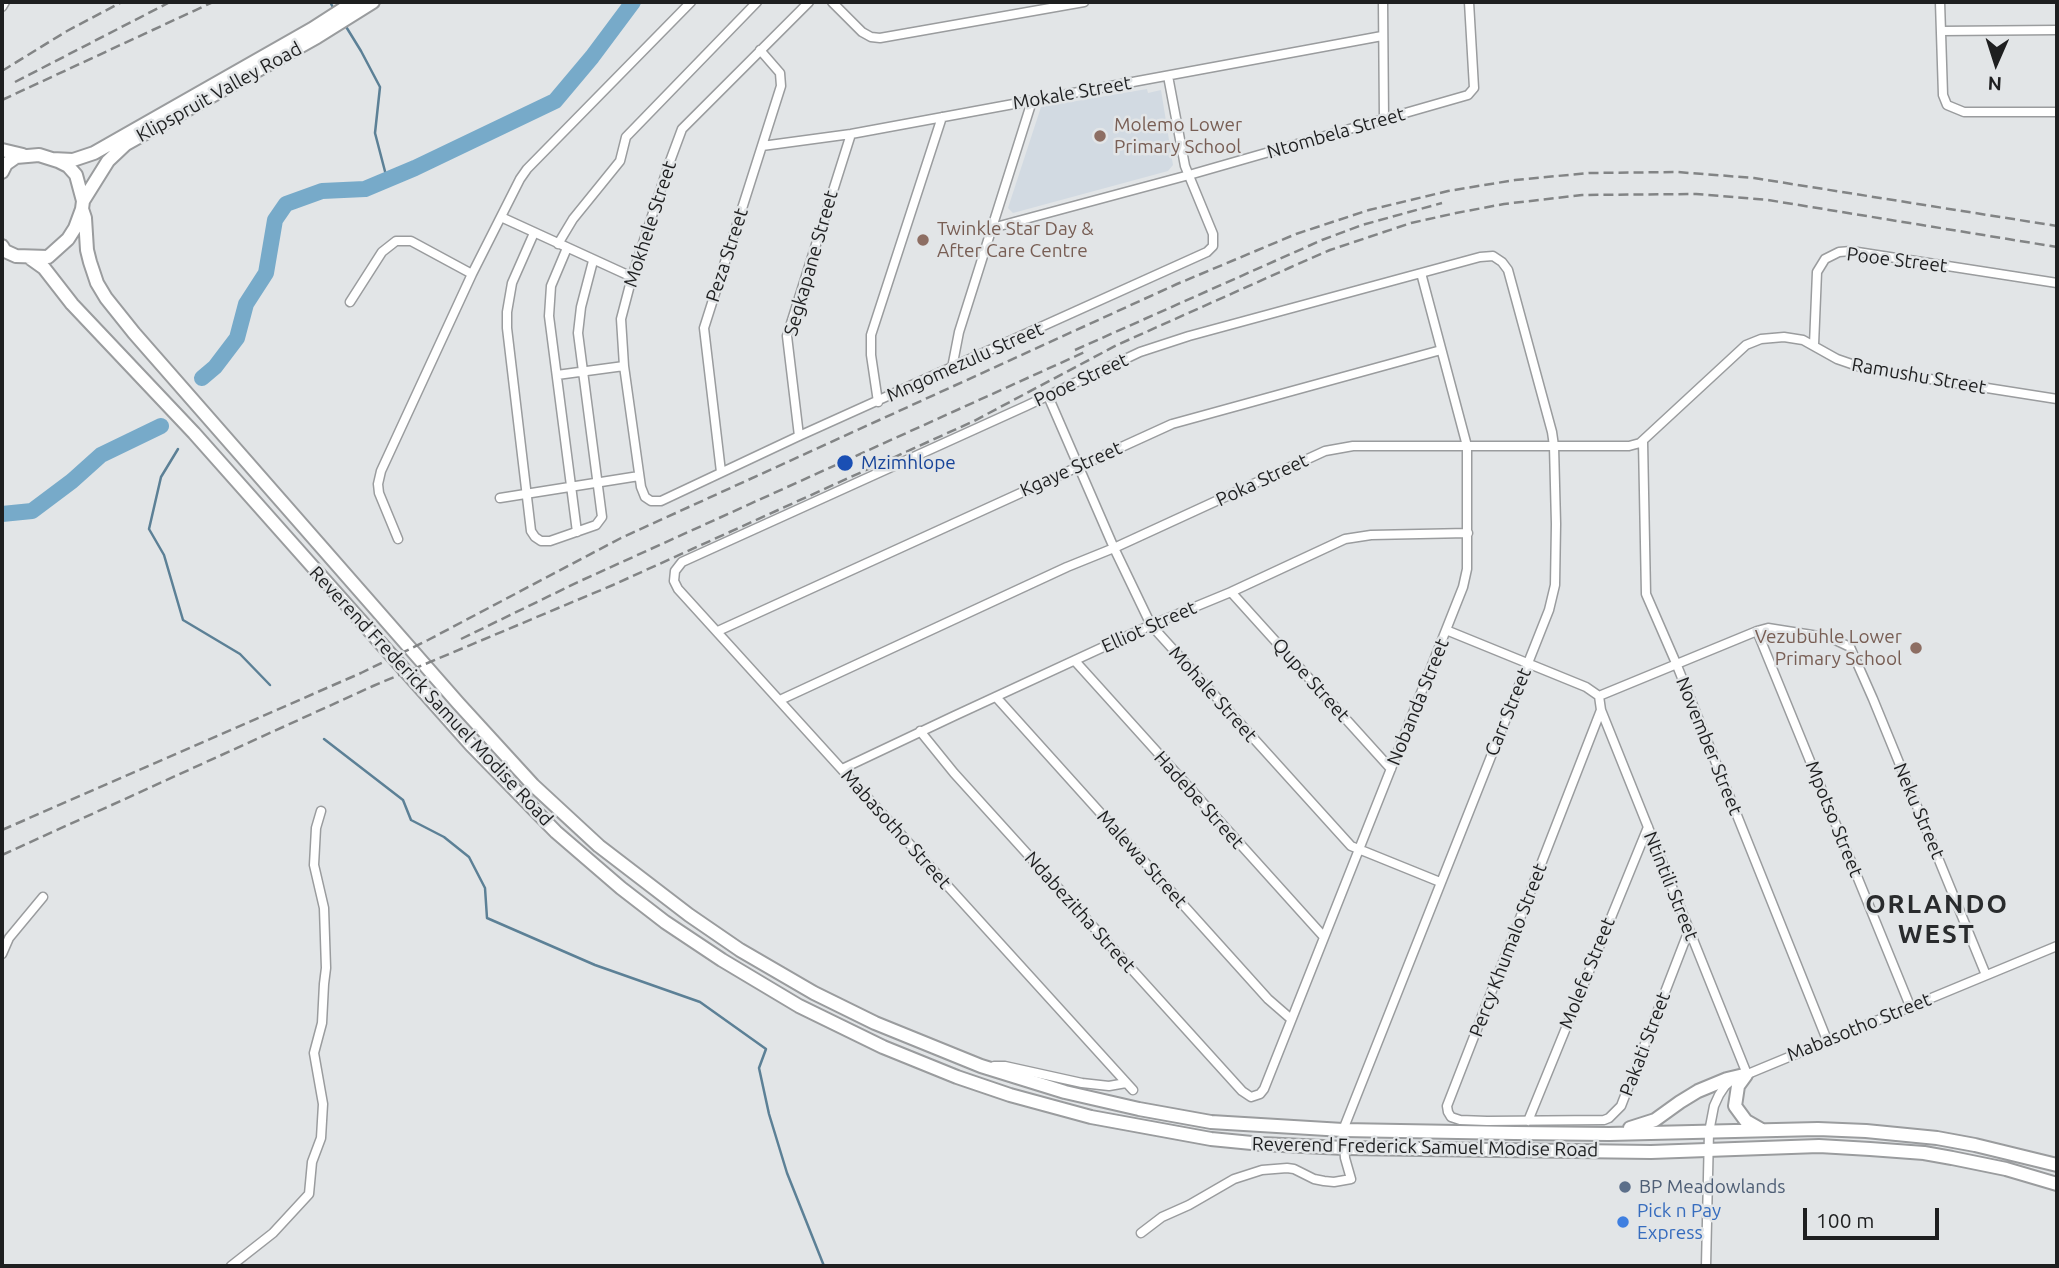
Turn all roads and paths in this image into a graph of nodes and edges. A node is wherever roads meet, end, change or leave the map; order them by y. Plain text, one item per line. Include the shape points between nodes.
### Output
1 (5, 2) edge
2 (691, 2) edge
3 (757, 2) edge
4 (809, 2) edge
5 (832, 2) edge
6 (1084, 2) edge
7 (1383, 2) edge
8 (1469, 2) edge
9 (1940, 2) edge
10 (364, 4) edge
11 (2, 7) edge
12 (2057, 30) edge
13 (1941, 31) junction
14 (314, 33) junction
15 (1382, 36) junction
16 (760, 50) junction
17 (1168, 76) junction
18 (1032, 101) junction
19 (2057, 112) edge
20 (942, 117) junction
21 (1384, 119) junction
22 (850, 134) junction
23 (762, 146) junction
24 (2, 150) edge
25 (23, 156) junction
26 (52, 159) junction
27 (2, 172) edge
28 (1189, 175) junction
29 (83, 205) junction
30 (501, 217) junction
31 (992, 228) junction
32 (534, 233) junction
33 (563, 246) junction
34 (3, 250) edge
35 (30, 258) junction
36 (593, 261) junction
37 (1502, 262) joint
38 (1421, 273) junction
39 (472, 274) junction
40 (632, 277) junction
41 (2057, 283) edge
42 (350, 302) dead end
43 (1814, 345) junction
44 (1441, 350) junction
45 (624, 366) junction
46 (952, 368) junction
47 (583, 372) junction
48 (556, 375) junction
49 (1048, 396) junction
50 (2057, 399) edge
51 (878, 401) junction
52 (799, 436) junction
53 (1643, 441) junction
54 (1467, 446) junction
55 (1554, 446) junction
56 (1079, 466) junction
57 (721, 472) junction
58 (639, 476) junction
59 (598, 482) junction
60 (571, 487) junction
61 (527, 494) junction
62 (645, 497) joint
63 (500, 498) dead end
64 (578, 532) junction
65 (1468, 533) junction
66 (398, 539) dead end
67 (1115, 548) junction
68 (680, 564) joint
69 (1231, 592) junction
70 (1151, 625) junction
71 (1446, 630) junction
72 (718, 631) junction
73 (1758, 631) junction
74 (1074, 661) junction
75 (1528, 662) junction
76 (1676, 663) junction
77 (1599, 696) junction
78 (996, 697) junction
79 (780, 700) junction
80 (1601, 710) junction
81 (920, 731) junction
82 (842, 769) junction
83 (1391, 769) junction
84 (321, 811) dead end
85 (1648, 827) junction
86 (1359, 850) junction
87 (1440, 882) junction
88 (43, 897) dead end
89 (1689, 930) junction
90 (1324, 937) junction
91 (2057, 946) edge
92 (2, 954) edge
93 (1986, 975) junction
94 (1910, 1006) junction
95 (1291, 1019) junction
96 (1827, 1040) junction
97 (981, 1066) junction
98 (1745, 1075) junction
99 (1242, 1091) joint
100 (1528, 1121) junction
101 (1343, 1130) junction
102 (1763, 1130) junction
103 (1709, 1132) junction
104 (1609, 1134) junction
105 (1344, 1148) junction
106 (1707, 1150) junction
107 (2057, 1165) edge
108 (2057, 1184) edge
109 (1142, 1233) dead end
110 (231, 1266) edge
111 (1706, 1266) edge

1 - 11 street
2 - 30 street via 527,169
3 - 33 street via 626,138 620,160 573,219
4 - 16 street, Mokhele Street
5 - 6 street via 862,32 880,38
7 - 15 street
8 - 21 street, Ntombela Street via 1474,88 1468,95
9 - 13 street
10 - 14 main road, Klipspruit Valley Road
12 - 13 street
13 - 19 street via 1942,95 1947,104 1965,112
14 - 26 main road, Klipspruit Valley Road via 94,153 73,160
14 - 29 main road, Klipspruit Valley Road via 126,145 108,161
15 - 17 street, Mokale Street
15 - 21 street
16 - 23 street, Peza Street via 782,80
16 - 40 street, Mokhele Street via 682,129
17 - 18 street, Mokale Street
17 - 28 street
18 - 20 street, Mokale Street
18 - 31 street
20 - 22 street, Mokale Street
20 - 51 street via 871,335
21 - 28 street, Ntombela Street
22 - 23 street, Mokale Street
22 - 52 street, Segkapane Street via 787,335
23 - 57 street, Peza Street via 704,328
24 - 25 main road, Klipspruit Valley Road
25 - 26 main road, Klipspruit Valley Road
25 - 27 main road via 10,160
26 - 29 main road, Reverend Frederick Samuel Modise Road via 73,170
28 - 31 street, Ntombela Street
28 - 46 street, Mngomezulu Street via 1213,234 1208,252
29 - 35 main road, Klipspruit Valley Road via 68,239 53,254
29 - 97 main road, Reverend Frederick Samuel Modise Road via 87,250 106,298 533,785 599,846 740,950 875,1023
30 - 32 street
30 - 39 street
31 - 46 street
32 - 33 street
32 - 61 street via 512,283 507,312
33 - 36 street
33 - 48 street via 550,297
34 - 35 main road
35 - 105 main road, Reverend Frederick Samuel Modise Road via 44,268 522,799 665,922 799,1006 883,1047 1010,1095 1166,1132
36 - 40 street
36 - 47 street via 579,318
37 - 38 street, Pooe Street via 1493,256 1480,257
37 - 55 street, Carr Street via 1508,270
38 - 44 street, Nobanda Street
38 - 49 street, Pooe Street via 1170,342
39 - 42 street via 411,241 396,241 376,259
39 - 66 street via 379,475 381,501
40 - 45 street, Mokhele Street via 621,319
41 - 43 street, Pooe Street via 1839,252 1825,259 1817,272
43 - 50 street, Ramushu Street via 1866,369
43 - 53 street, Ramushu Street via 1784,337 1760,338 1746,345
44 - 54 street, Nobanda Street
44 - 56 street, Kgaye Street via 1183,420
45 - 47 street
45 - 58 street, Mokhele Street
46 - 51 street, Mngomezulu Street
47 - 48 street
47 - 59 street
48 - 60 street
49 - 56 street, Mohale Street
49 - 68 street, Pooe Street
51 - 52 street, Mngomezulu Street
52 - 57 street, Mngomezulu Street
53 - 55 street, Poka Street via 1629,446
53 - 76 street, November Street via 1644,585
54 - 55 street, Poka Street
54 - 65 street, Nobanda Street
54 - 67 street, Poka Street via 1353,446 1325,451
55 - 75 street, Carr Street via 1555,585
56 - 67 street, Mohale Street
56 - 72 street, Kgaye Street
57 - 62 street, Mngomezulu Street via 661,501
58 - 59 street
58 - 62 street, Mokhele Street
59 - 60 street
59 - 64 street via 601,517 596,525
60 - 61 street
60 - 64 street
61 - 63 street
61 - 64 street via 535,537 550,541
65 - 69 street, Elliot Street via 1371,534 1345,539
65 - 71 street, Nobanda Street via 1463,587
67 - 70 street, Mohale Street
67 - 79 street, Poka Street
68 - 72 street, Mabasotho Street via 674,583
69 - 70 street, Elliot Street
69 - 83 street, Qupe Street
70 - 74 street, Elliot Street
70 - 86 street, Mohale Street via 1342,838
71 - 75 street
71 - 83 street, Nobanda Street
72 - 79 street, Mabasotho Street
73 - 76 street
73 - 93 street, Neku Street via 1774,628 1818,635 1850,648
73 - 94 street, Mpotso Street
74 - 78 street, Elliot Street
74 - 90 street, Hadebe Street
75 - 77 street
75 - 87 street, Carr Street
76 - 77 street
76 - 96 street, November Street
77 - 80 street, Ntintili Street
78 - 81 street, Elliot Street
78 - 95 street, Malewa Street
79 - 82 street, Mabasotho Street
80 - 85 street, Ntintili Street
80 - 100 street, Percy Khumalo Street via 1447,1106 1451,1116 1460,1121
81 - 82 street, Elliot Street
81 - 99 street, Ndabezitha Street
82 - 97 street, Mabasotho Street via 1129,1086
83 - 86 street, Nobanda Street
84 - 110 street via 314,865 324,908 326,968 314,1053 323,1104 309,1194 273,1233
85 - 89 street, Ntintili Street
85 - 100 street, Molefe Street
86 - 87 street, Mohale Street
86 - 90 street, Nobanda Street
87 - 101 street, Carr Street
88 - 92 street via 9,937
89 - 98 street, Ntintili Street
89 - 100 street, Pakati Street via 1618,1111 1604,1120
90 - 95 street, Nobanda Street
91 - 93 street, Mabasotho Street
93 - 94 street, Mabasotho Street
94 - 96 street, Mabasotho Street
95 - 99 street, Nobanda Street via 1262,1092 1254,1097
96 - 98 street, Mabasotho Street
97 - 101 main road, Reverend Frederick Samuel Modise Road via 1065,1092 1182,1118
98 - 102 main road via 1736,1091 1735,1106 1746,1121
98 - 103 street, Mabasotho Street via 1718,1095
98 - 104 main road via 1698,1091 1650,1123
101 - 104 main road, Reverend Frederick Samuel Modise Road
101 - 105 street, Carr Street
102 - 103 main road, Reverend Frederick Samuel Modise Road
102 - 107 main road, Reverend Frederick Samuel Modise Road via 1896,1133 1975,1144
103 - 104 main road, Reverend Frederick Samuel Modise Road
103 - 106 street, Mabasotho Street
105 - 106 main road, Reverend Frederick Samuel Modise Road
105 - 109 street, Carr Street via 1351,1179 1324,1181 1287,1168 1262,1170 1234,1179 1162,1217
106 - 108 main road, Reverend Frederick Samuel Modise Road via 1819,1146 1924,1153
106 - 111 street, Mabasotho Street

